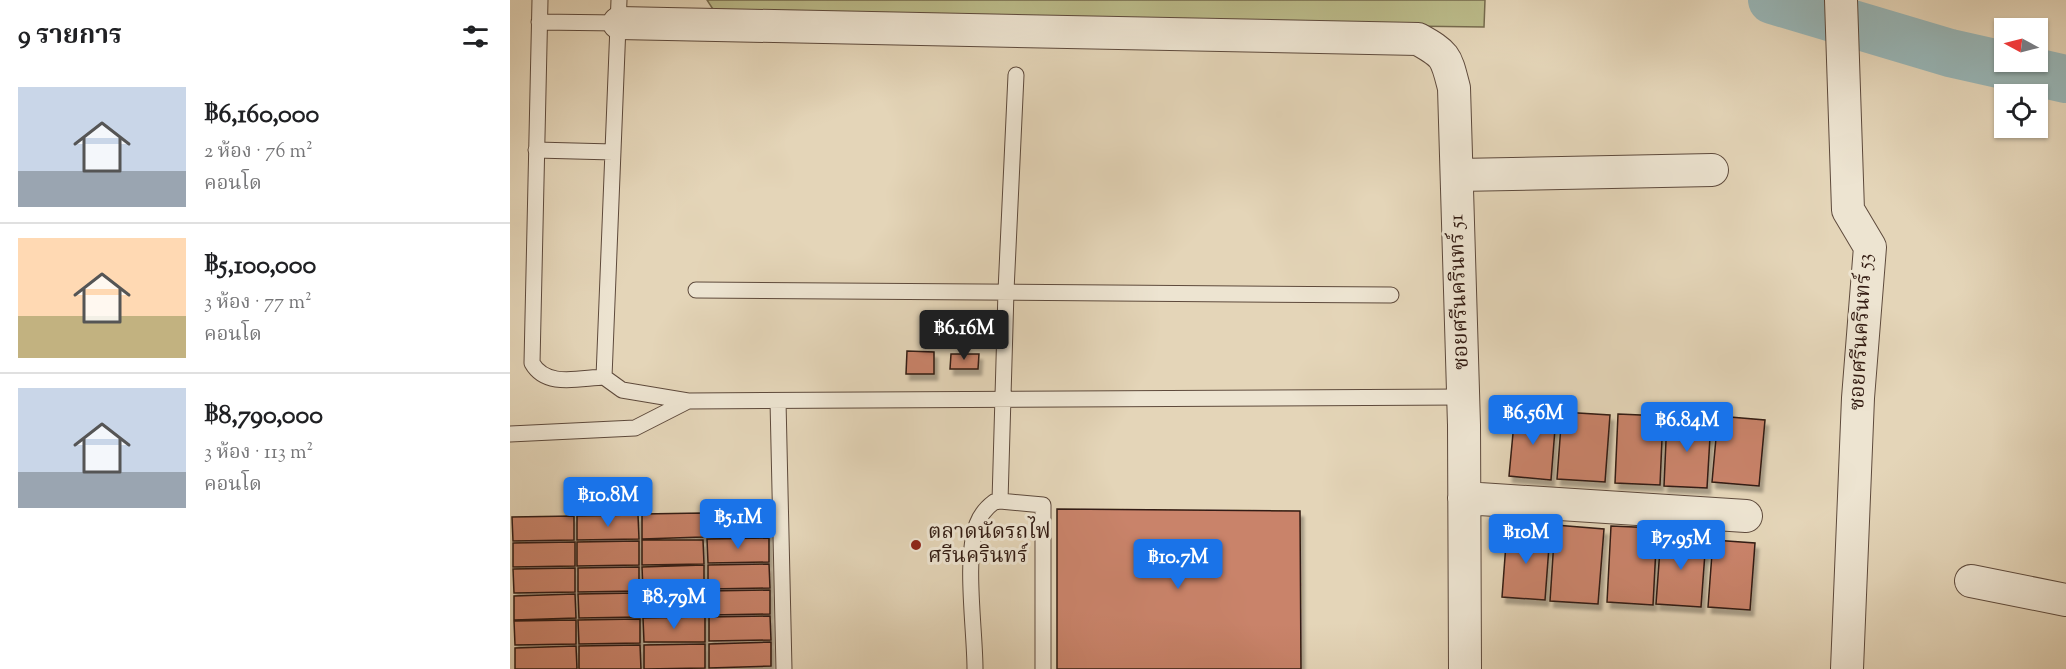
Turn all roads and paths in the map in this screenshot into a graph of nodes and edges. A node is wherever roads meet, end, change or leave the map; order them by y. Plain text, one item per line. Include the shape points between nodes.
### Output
1 (540, 0) edge
2 (1841, 0) edge
3 (619, 11) edge
4 (539, 22) junction
5 (1017, 75) dead end
6 (536, 150) junction
7 (613, 152) junction
8 (1712, 170) dead end
9 (1457, 175) junction
10 (696, 290) dead end
11 (1006, 291) junction
12 (1391, 295) dead end
13 (604, 377) junction
14 (1463, 397) junction
15 (1003, 400) junction
16 (688, 401) junction
17 (778, 401) junction
18 (510, 434) edge
19 (1464, 498) junction
20 (1000, 501) junction
21 (1746, 516) dead end
22 (1971, 581) dead end
23 (2065, 596) edge
24 (784, 669) edge
25 (975, 669) edge
26 (1044, 669) edge
27 (1465, 669) edge
28 (1847, 669) edge

1 - 4 lane
2 - 28 street, ซอยศรีนครินทร์ 53 via 1848,210 1870,248 1858,398
3 - 4 lane
3 - 7 lane
3 - 9 street, ซอยศรีนครินทร์ 51 via 1418,39 1447,60 1454,88
4 - 6 lane
5 - 11 lane
6 - 7 lane
6 - 13 lane via 532,363 543,377 552,380
7 - 13 lane
8 - 9 street
9 - 14 street, ซอยศรีนครินทร์ 51
10 - 11 lane
11 - 12 lane
11 - 15 lane
13 - 16 lane via 622,390
14 - 15 lane
14 - 19 street, ซอยศรีนครินทร์ 51
15 - 17 lane
15 - 20 lane
16 - 17 lane
16 - 18 lane via 635,429
17 - 24 lane
19 - 21 street
19 - 27 street, ซอยศรีนครินทร์ 51
20 - 25 lane via 993,502 981,516 973,539
20 - 26 lane via 1043,505
22 - 23 street

